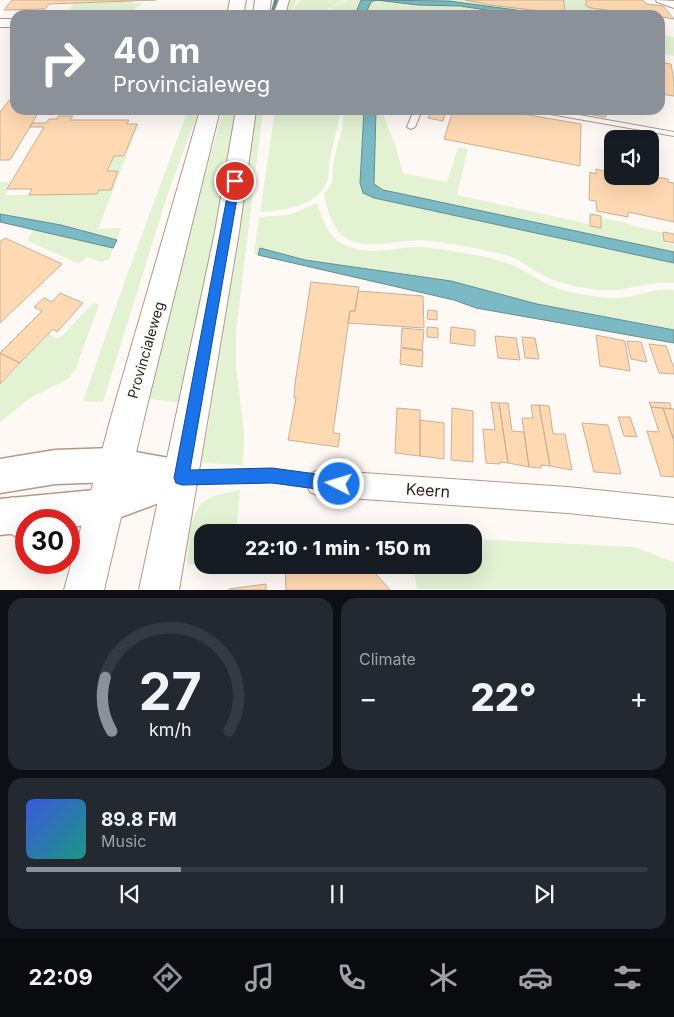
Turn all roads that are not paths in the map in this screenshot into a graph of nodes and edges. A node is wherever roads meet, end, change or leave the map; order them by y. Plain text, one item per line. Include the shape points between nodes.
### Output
1 (661, 0) edge
2 (674, 5) edge
3 (209, 115) edge
4 (245, 115) edge
5 (416, 115) edge
6 (567, 115) edge
7 (411, 127) dead end
8 (674, 134) edge
9 (114, 465) junction
10 (0, 476) edge
11 (182, 478) junction
12 (320, 483) joint
13 (105, 506) junction
14 (674, 511) edge
15 (13, 518) edge
16 (75, 574) edge
17 (83, 590) edge
18 (159, 590) edge

1 - 2 street
3 - 9 main road, Provincialeweg
4 - 11 main road
5 - 7 lane
6 - 8 lane
9 - 10 street, Keern via 55,467
9 - 11 street, Keern
9 - 13 main road, Provincialeweg
11 - 12 lane, Keern via 272,475
11 - 13 street, Keern
11 - 18 main road
12 - 14 street, Keern via 568,500
13 - 15 street, Keern
13 - 17 main road, Provincialeweg
16 - 17 main road

